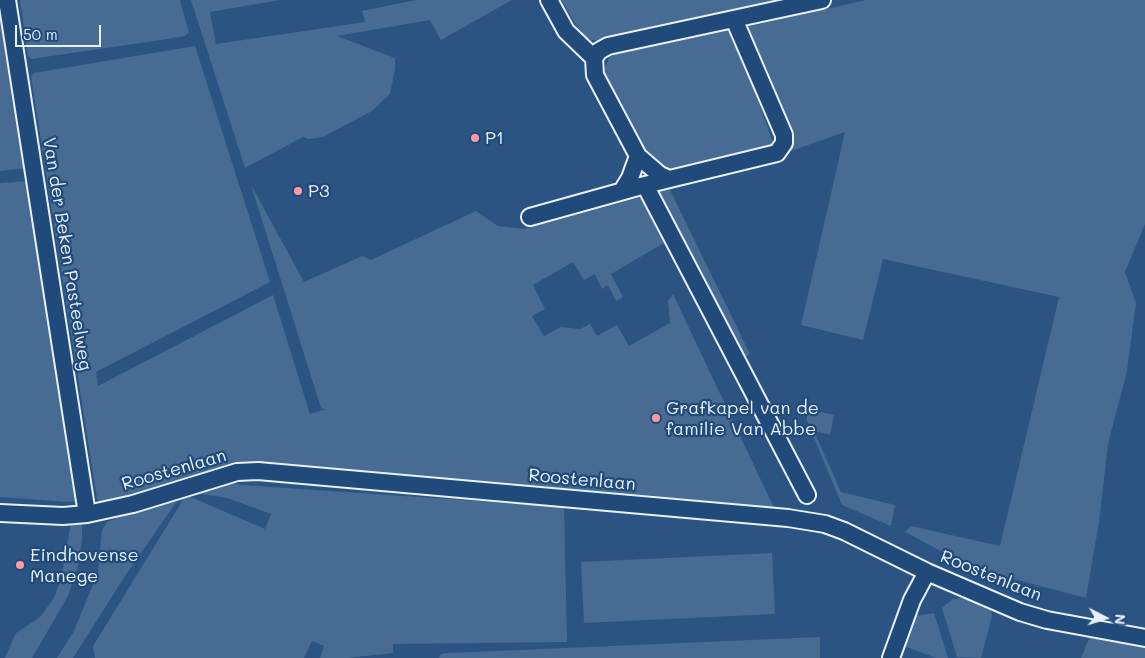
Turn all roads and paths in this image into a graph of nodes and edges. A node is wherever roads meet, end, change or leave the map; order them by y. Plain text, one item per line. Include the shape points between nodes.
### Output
1 (7, 0) edge
2 (549, 0) edge
3 (822, 0) edge
4 (734, 19) junction
5 (594, 58) junction
6 (638, 156) junction
7 (669, 179) junction
8 (645, 185) junction
9 (622, 191) junction
10 (530, 217) dead end
11 (807, 495) dead end
12 (0, 514) edge
13 (87, 514) junction
14 (926, 572) junction
15 (1145, 638) edge
16 (891, 658) edge

1 - 13 street, Van der Beken Pasteelweg
2 - 5 street via 566,31
3 - 4 street
4 - 5 street via 608,46
4 - 7 street via 784,135 784,143 777,153
5 - 6 street via 595,75
6 - 7 street
6 - 9 street
7 - 8 street
8 - 9 street
8 - 11 street
9 - 10 street
12 - 13 street, Roostenlaan
13 - 14 street, Roostenlaan via 133,504 237,472 258,471 810,520 844,531
14 - 15 street, Roostenlaan via 1020,612
14 - 16 street

